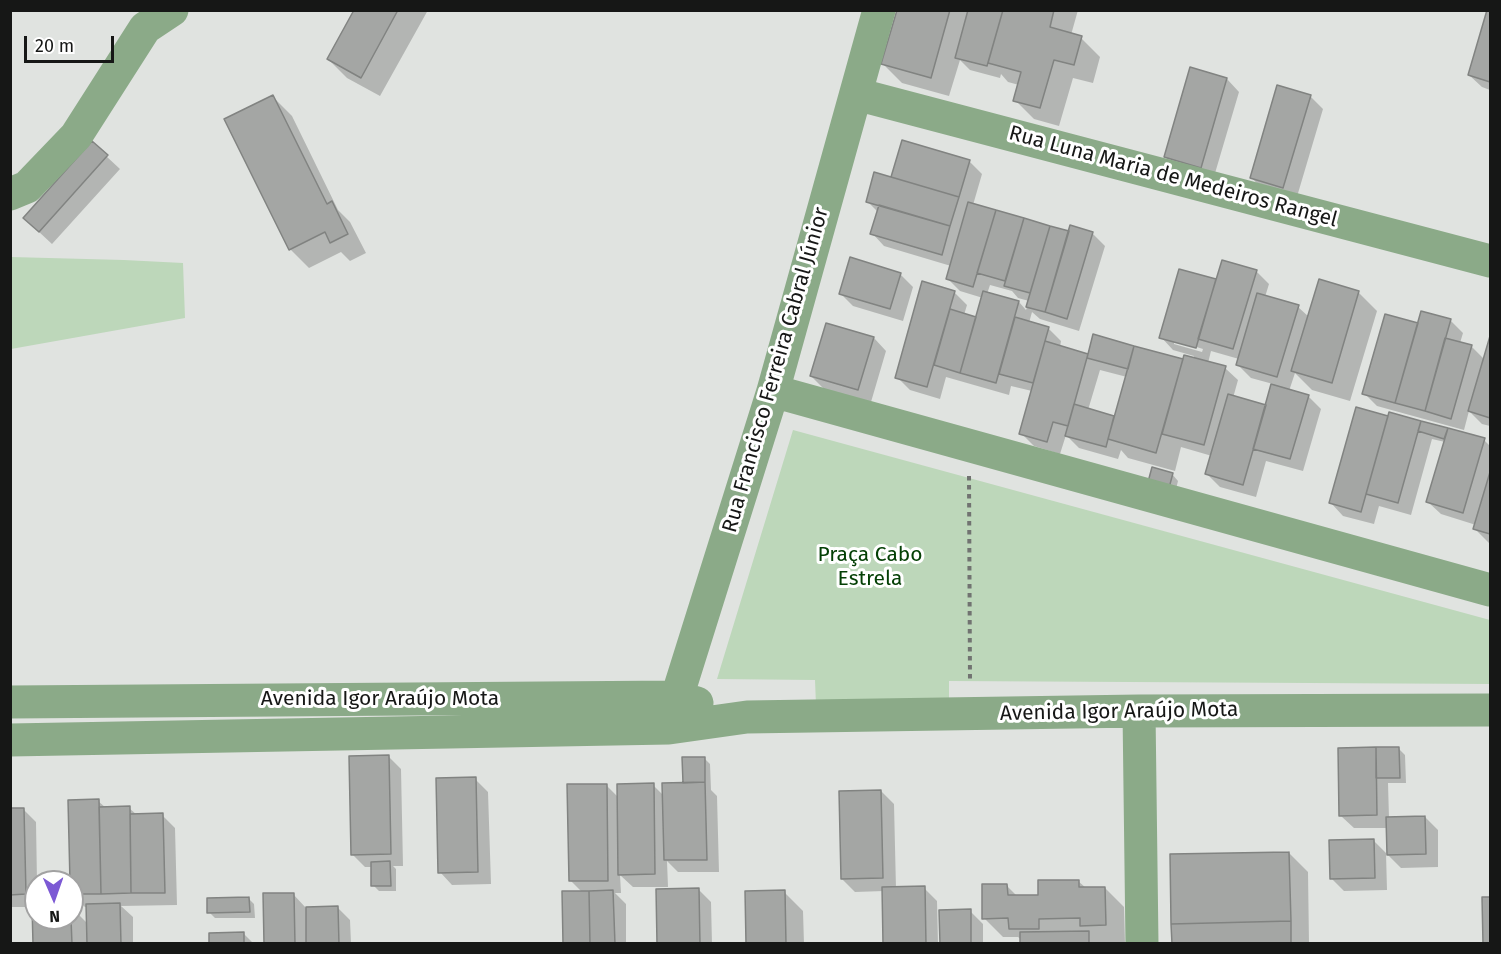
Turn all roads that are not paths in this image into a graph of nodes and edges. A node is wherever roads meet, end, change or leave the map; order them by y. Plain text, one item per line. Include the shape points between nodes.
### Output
1 (172, 10) edge
2 (879, 10) edge
3 (855, 94) junction
4 (10, 194) edge
5 (1491, 261) edge
6 (773, 391) junction
7 (1491, 590) edge
8 (10, 702) edge
9 (1491, 710) edge
10 (1139, 711) junction
11 (673, 712) junction
12 (10, 740) edge
13 (1142, 944) edge

1 - 4 street via 145,28 76,136 27,187
2 - 3 street, Rua Francisco Ferreira Cabral Júnior
3 - 5 street, Rua Luna Maria de Medeiros Rangel
3 - 6 street, Rua Francisco Ferreira Cabral Júnior
6 - 7 street
6 - 11 street, Rua Francisco Ferreira Cabral Júnior
8 - 11 street, Avenida Igor Araújo Mota
9 - 10 street, Avenida Igor Araújo Mota
10 - 11 street, Avenida Igor Araújo Mota via 747,717
10 - 13 street
11 - 12 street, Avenida Igor Araújo Mota

